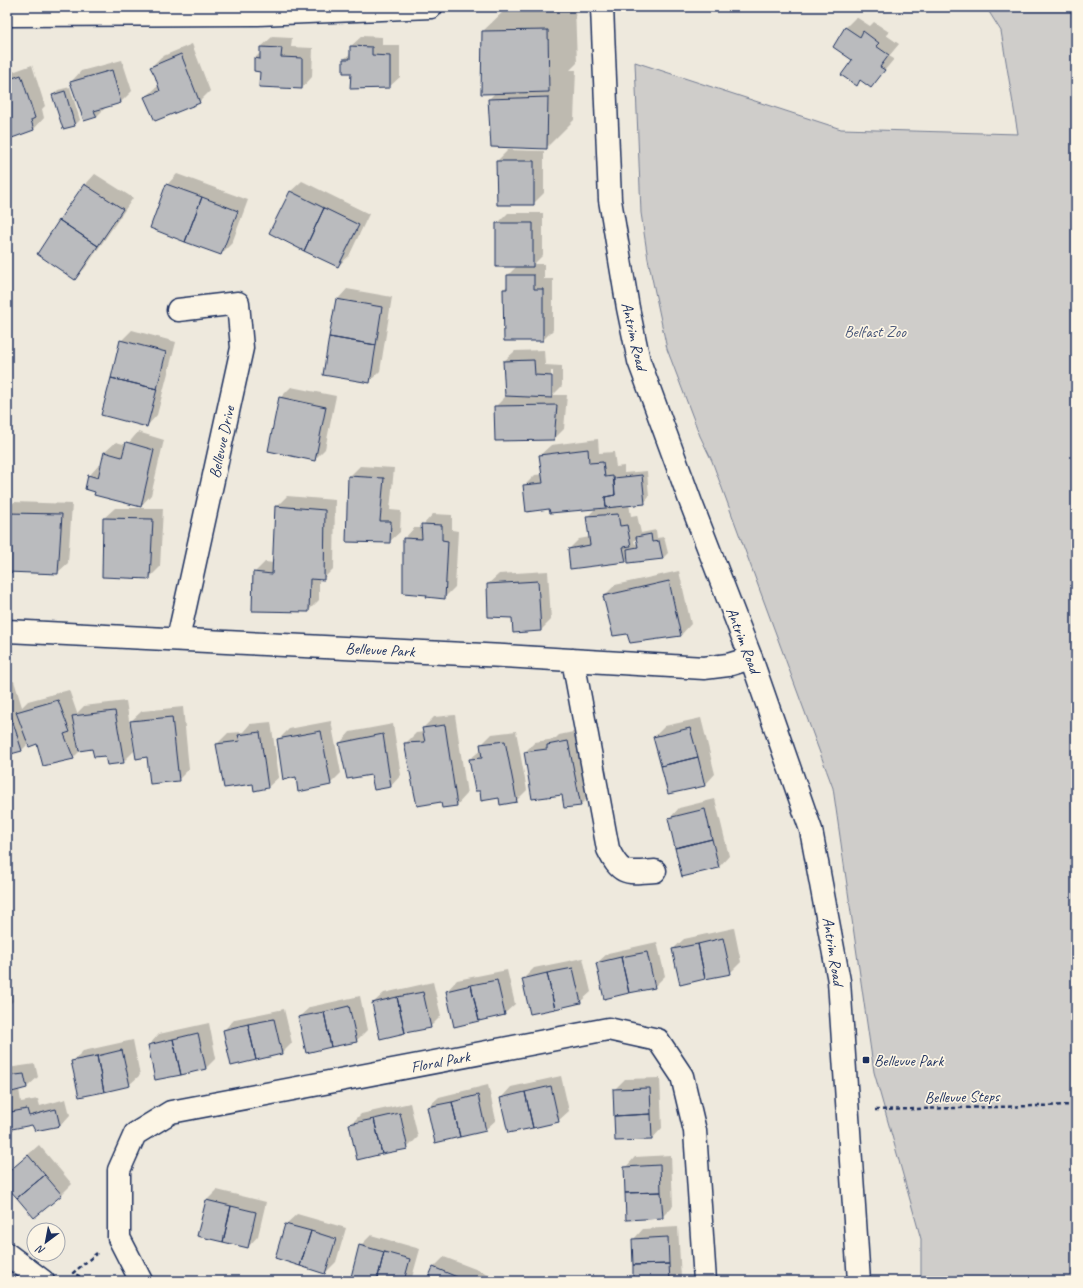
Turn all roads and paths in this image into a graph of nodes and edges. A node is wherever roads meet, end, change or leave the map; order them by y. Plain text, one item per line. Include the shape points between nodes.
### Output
1 (431, 7) edge
2 (602, 7) edge
3 (7, 15) edge
4 (178, 310) dead end
5 (7, 631) edge
6 (178, 639) junction
7 (751, 658) junction
8 (573, 660) junction
9 (654, 871) dead end
10 (1076, 1105) edge
11 (849, 1110) junction
12 (119, 1238) junction
13 (8, 1258) edge
14 (43, 1281) edge
15 (77, 1281) edge
16 (141, 1281) edge
17 (705, 1281) edge
18 (859, 1281) edge

1 - 3 street via 258,14
2 - 7 street, Antrim Road via 610,200 639,360
4 - 6 street, Bellevue Drive via 238,303 242,348
5 - 6 street, Bellevue Park
6 - 8 street, Bellevue Park
7 - 8 street, Bellevue Park via 728,665 704,668
7 - 11 street, Antrim Road via 811,830 839,981
8 - 9 street via 608,849 615,864 629,873
10 - 11 path, Bellevue Steps
11 - 18 street, Antrim Road
12 - 15 path via 73,1273 80,1277
12 - 16 street, Floral Park
12 - 17 street, Floral Park via 119,1170 135,1134 171,1112 608,1029 658,1040 682,1076 695,1131
13 - 14 street

